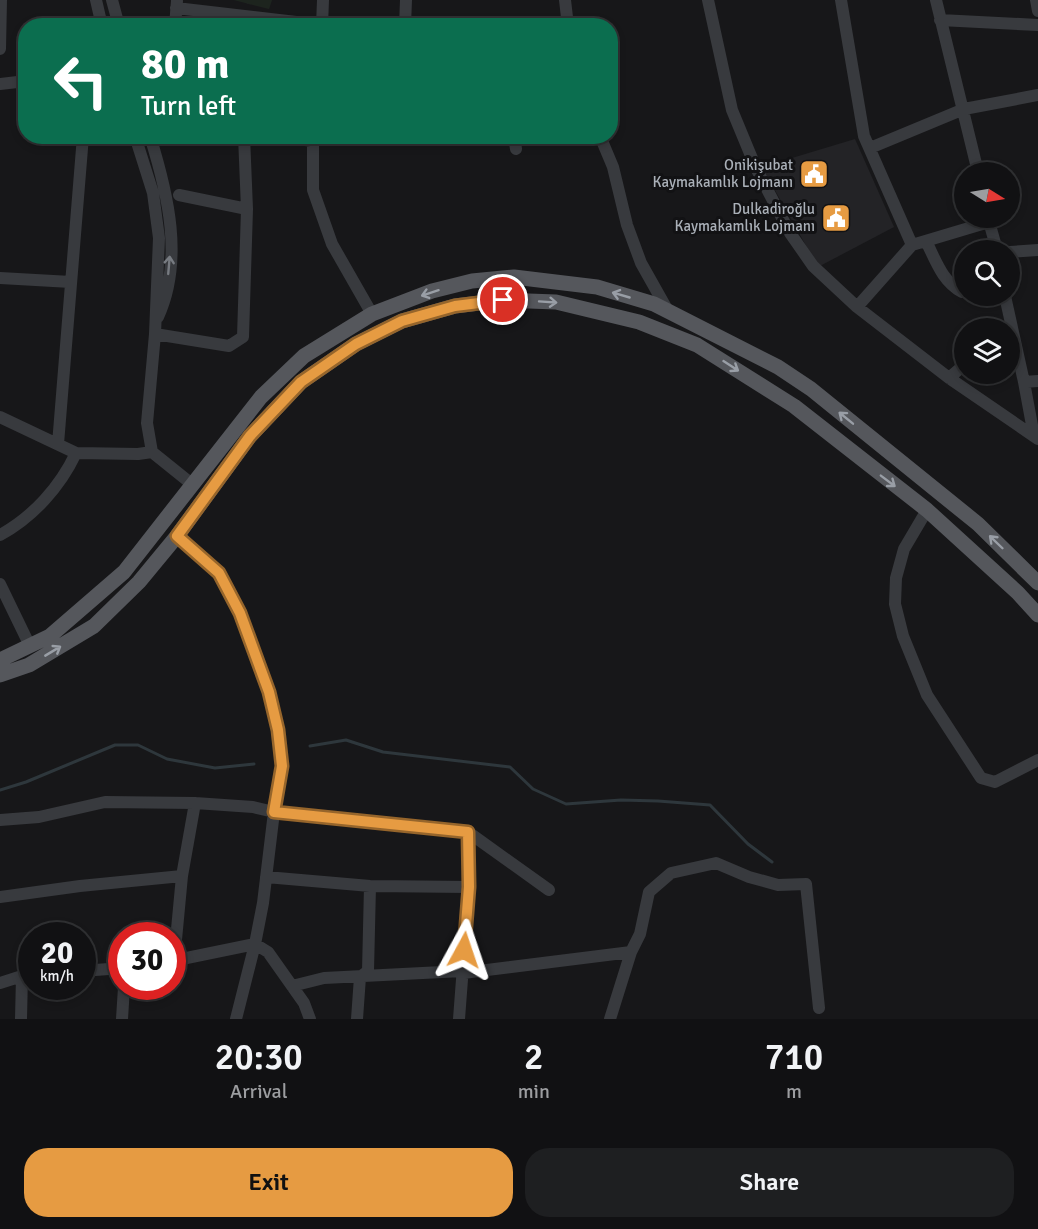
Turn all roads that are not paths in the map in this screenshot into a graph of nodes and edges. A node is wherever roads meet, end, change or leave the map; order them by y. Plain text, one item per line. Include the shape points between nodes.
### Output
1 (1, 0) edge
2 (96, 0) edge
3 (112, 0) edge
4 (323, 0) edge
5 (406, 0) edge
6 (565, 0) edge
7 (708, 0) edge
8 (841, 0) edge
9 (936, 0) edge
10 (1036, 0) edge
11 (176, 4) edge
12 (1038, 11) edge
13 (100, 18) edge
14 (117, 18) edge
15 (273, 18) edge
16 (322, 18) edge
17 (405, 18) edge
18 (567, 18) edge
19 (940, 20) junction
20 (1038, 25) edge
21 (0, 49) edge
22 (18, 82) edge
23 (0, 84) edge
24 (1038, 95) edge
25 (964, 109) junction
26 (82, 144) edge
27 (138, 144) edge
28 (152, 144) edge
29 (244, 144) edge
30 (313, 144) edge
31 (603, 144) edge
32 (870, 148) junction
33 (976, 162) edge
34 (179, 195) dead end
35 (247, 208) junction
36 (964, 228) edge
37 (926, 241) junction
38 (912, 245) junction
39 (1038, 250) edge
40 (1020, 251) edge
41 (0, 278) edge
42 (71, 282) junction
43 (954, 287) edge
44 (857, 307) junction
45 (668, 310) junction
46 (372, 314) junction
47 (156, 321) junction
48 (155, 334) junction
49 (1020, 366) edge
50 (954, 374) edge
51 (949, 378) junction
52 (1038, 381) edge
53 (1024, 382) junction
54 (0, 417) edge
55 (1036, 437) edge
56 (58, 444) junction
57 (152, 452) junction
58 (76, 453) junction
59 (193, 485) junction
60 (927, 510) junction
61 (0, 535) edge
62 (177, 536) junction
63 (1038, 583) edge
64 (0, 584) edge
65 (1038, 615) edge
66 (30, 646) junction
67 (0, 660) edge
68 (0, 675) edge
69 (1038, 760) edge
70 (195, 803) junction
71 (274, 812) junction
72 (0, 820) edge
73 (468, 832) junction
74 (182, 876) junction
75 (266, 878) junction
76 (370, 886) junction
77 (469, 887) junction
78 (549, 890) dead end
79 (0, 897) edge
80 (177, 922) edge
81 (255, 944) junction
82 (631, 952) junction
83 (186, 958) edge
84 (462, 972) junction
85 (360, 976) junction
86 (18, 979) edge
87 (0, 984) edge
88 (292, 986) junction
89 (24, 1000) edge
90 (123, 1000) edge
91 (819, 1008) dead end
92 (21, 1019) edge
93 (122, 1019) edge
94 (236, 1019) edge
95 (310, 1019) edge
96 (357, 1019) edge
97 (459, 1019) edge
98 (610, 1019) edge

1 - 21 street
2 - 13 street
3 - 14 street
4 - 16 street
5 - 17 street
6 - 18 street
7 - 44 street via 732,110 756,168 813,266
8 - 32 street via 864,136
9 - 19 street
10 - 12 street
11 - 15 street
19 - 20 street
19 - 25 street
22 - 23 street
24 - 25 street
25 - 32 street
25 - 33 street
26 - 42 street
27 - 47 street via 153,193 159,238
47 -> 28 street via 166,298 171,242 169,208
29 - 35 street
30 - 46 street via 313,190 332,244
31 - 45 street via 641,263
32 - 38 street
34 - 35 street
35 - 48 street via 243,337 229,346
36 - 37 street
37 - 38 street
37 - 43 street via 943,277
38 - 44 street
39 - 40 street
41 - 42 street
42 - 56 street
44 - 51 street
45 -> 46 main road via 597,287 514,277 472,281 432,291
63 -> 45 main road via 978,524 811,389 778,367
46 - 59 main road via 304,356 261,397
47 - 48 street
48 - 57 street via 147,423
49 - 53 street
50 - 51 street
51 - 55 street
52 - 53 street
53 - 55 street
54 - 56 street
56 - 58 street
57 - 58 street
57 - 59 street
58 - 61 street via 36,509
59 - 66 main road via 124,572 50,636
62 -> 60 main road via 250,436 301,382 356,344 402,321 455,306 503,300 556,302 639,322 697,345 794,406
60 - 65 main road
60 - 69 street via 904,549 896,578 895,604 903,636 927,695 981,778 995,782
68 -> 62 main road via 28,665 94,626 139,582
62 - 71 street via 219,573 240,613 269,692 282,766
64 - 66 street
66 - 67 main road
70 - 71 street
70 - 72 street via 105,802 39,817
70 - 74 street
71 - 73 street
71 - 75 street
73 - 77 street
73 - 78 street
74 - 79 street
74 - 80 street
75 - 76 street
75 - 81 street
76 - 77 street
76 - 85 street via 368,971
77 - 84 street
81 - 83 street
81 - 88 street via 268,952
81 - 94 street
82 - 84 street
82 - 91 street via 640,934 650,892 671,873 716,863 778,885 806,884
82 - 98 street
84 - 85 street
84 - 97 street
85 - 88 street via 324,978
85 - 96 street
86 - 87 street
88 - 95 street
89 - 92 street
90 - 93 street

